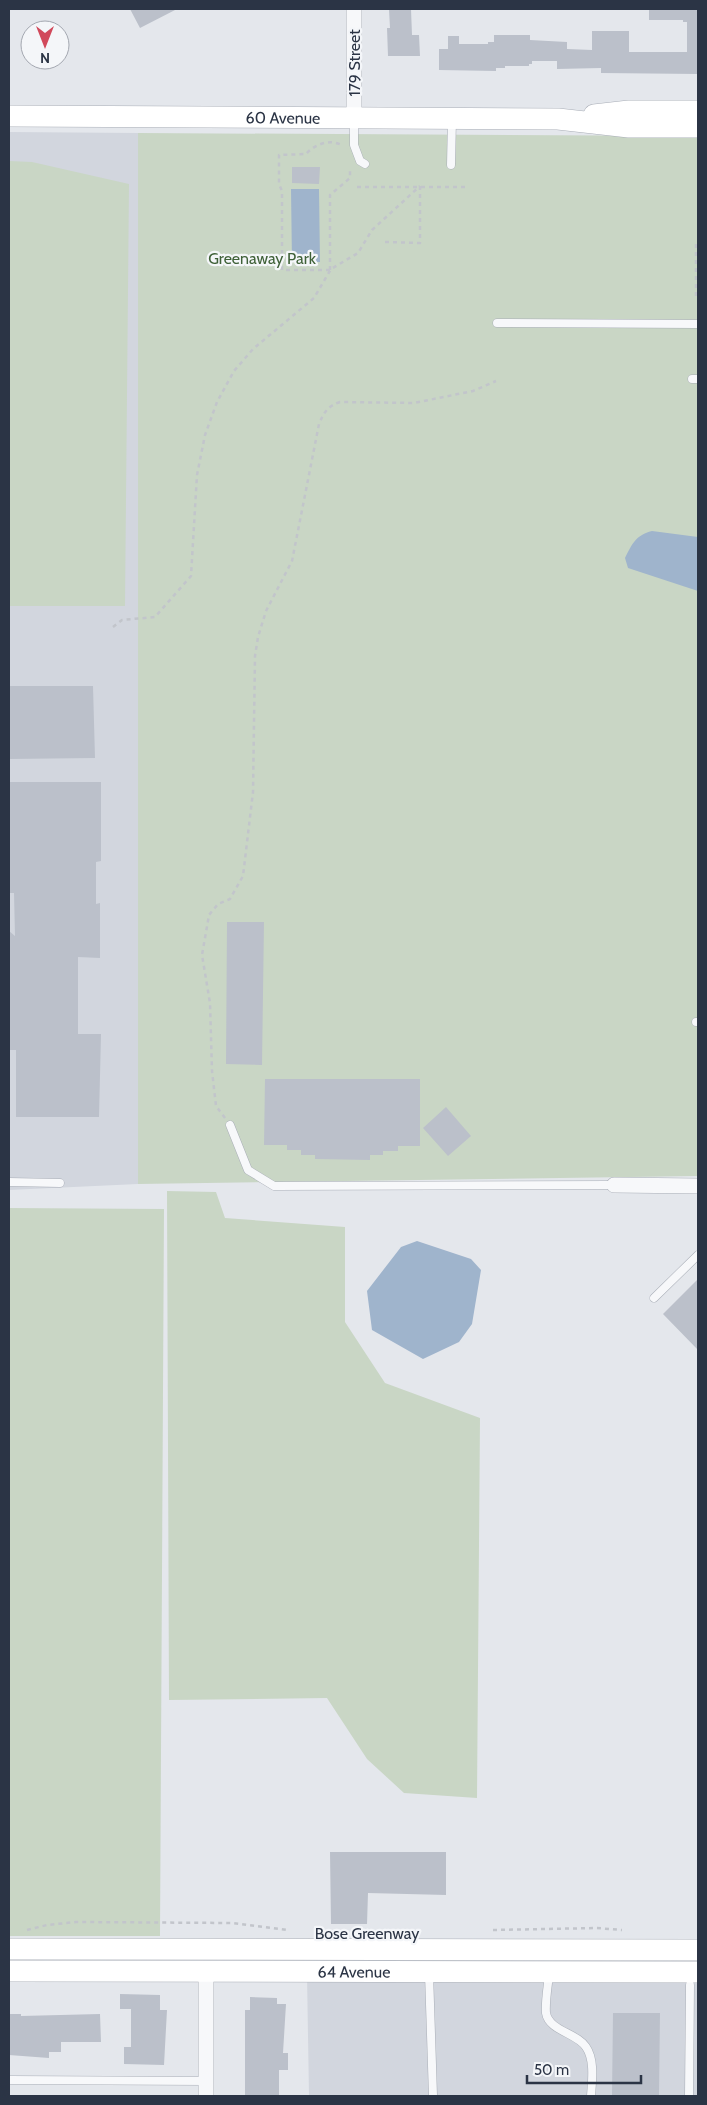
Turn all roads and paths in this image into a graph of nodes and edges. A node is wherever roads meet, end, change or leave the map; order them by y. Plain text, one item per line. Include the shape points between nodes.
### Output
1 (354, 9) edge
2 (698, 111) edge
3 (9, 116) edge
4 (354, 118) junction
5 (452, 119) junction
6 (558, 119) junction
7 (698, 127) edge
8 (347, 152) dead end
9 (350, 164) dead end
10 (365, 164) dead end
11 (451, 165) dead end
12 (357, 186) dead end
13 (420, 186) junction
14 (467, 187) dead end
15 (385, 242) dead end
16 (696, 244) dead end
17 (330, 271) junction
18 (696, 296) dead end
19 (497, 323) dead end
20 (698, 324) edge
21 (496, 381) dead end
22 (113, 626) dead end
23 (230, 1126) joint
24 (9, 1182) edge
25 (60, 1183) dead end
26 (614, 1185) joint
27 (698, 1186) edge
28 (698, 1255) edge
29 (654, 1298) dead end
30 (290, 1930) dead end
31 (489, 1930) dead end
32 (630, 1930) dead end
33 (22, 1931) dead end
34 (9, 1949) edge
35 (698, 1950) edge
36 (9, 1971) edge
37 (206, 1971) junction
38 (429, 1972) junction
39 (549, 1972) junction
40 (694, 1978) edge
41 (9, 2080) edge
42 (206, 2089) edge
43 (433, 2096) edge
44 (592, 2096) edge
45 (689, 2096) edge

1 - 4 street, 179 Street
2 - 6 main road, 60 Avenue via 629,111
3 - 4 main road, 60 Avenue
4 - 5 main road, 60 Avenue
4 - 10 lane via 354,148
5 - 6 main road, 60 Avenue
5 - 11 lane
6 - 7 main road, 60 Avenue via 630,127
8 - 17 path via 338,144 322,143 316,144 306,154 279,154 282,270
9 - 17 path via 350,178 330,195
12 - 13 path
13 - 14 path
13 - 15 path via 420,243
13 - 17 path via 372,230 358,252
16 - 18 path
17 - 22 path via 314,298 253,348 234,371 217,402 205,435 197,475 191,576 155,617 122,620
19 - 20 lane
21 - 23 path via 472,391 414,403 340,402 330,406 319,424 292,561 266,611 258,637 253,792 243,876 230,899 218,904 208,915 202,955 210,1003 216,1106
23 - 26 lane via 248,1170 274,1186
24 - 25 lane
26 - 27 street
28 - 29 lane
30 - 33 path via 232,1922 76,1922 47,1924
31 - 32 path
34 - 35 main road, 64 Avenue
36 - 37 main road, 64 Avenue
37 - 38 main road, 64 Avenue
37 - 42 street
38 - 39 main road, 64 Avenue
38 - 43 lane
39 - 40 main road, 64 Avenue
39 - 44 lane via 546,2014 554,2025 576,2037 586,2047 592,2065
40 - 45 lane
41 - 42 lane

